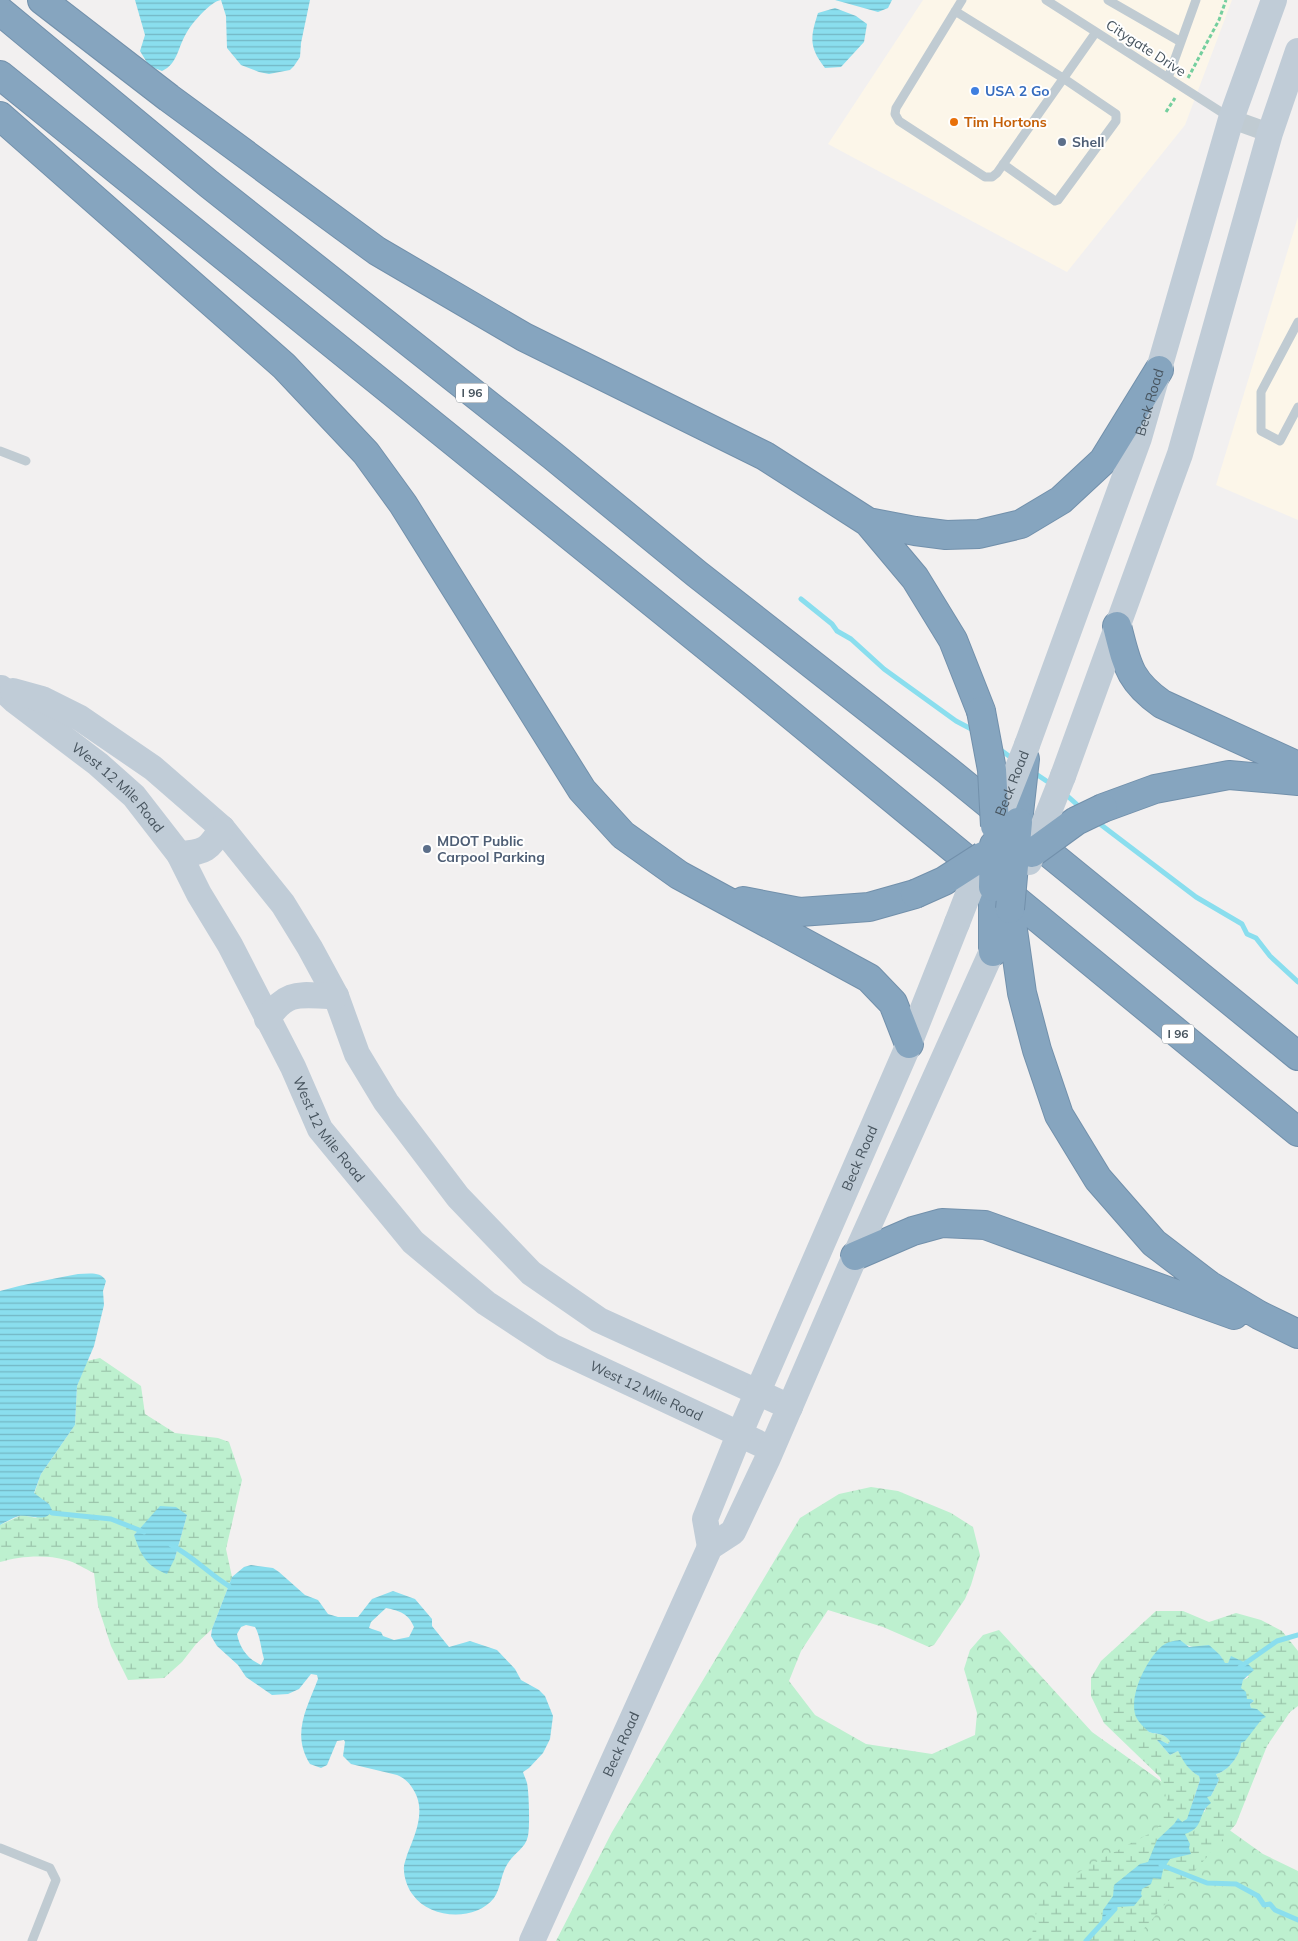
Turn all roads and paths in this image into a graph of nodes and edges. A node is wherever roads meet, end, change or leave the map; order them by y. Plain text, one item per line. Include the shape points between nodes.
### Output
1 (42, 0) edge
2 (962, 0) edge
3 (1046, 0) edge
4 (1108, 0) edge
5 (1196, 0) edge
6 (1226, 0) edge
7 (1274, 0) edge
8 (955, 11) junction
9 (0, 12) edge
10 (1096, 32) junction
11 (1181, 42) junction
12 (1298, 51) edge
13 (0, 75) edge
14 (1064, 78) junction
15 (1168, 78) junction
16 (1182, 88) junction
17 (1166, 112) dead end
18 (0, 116) edge
19 (1231, 119) junction
20 (1270, 133) junction
21 (1003, 164) junction
22 (1298, 322) edge
23 (1158, 370) junction
24 (1298, 407) edge
25 (0, 451) edge
26 (26, 461) dead end
27 (868, 522) junction
28 (1118, 626) junction
29 (0, 689) edge
30 (1027, 744) joint
31 (1298, 766) edge
32 (1063, 776) junction
33 (1298, 782) edge
34 (222, 828) junction
35 (998, 837) junction
36 (179, 854) junction
37 (1023, 861) junction
38 (679, 876) junction
39 (993, 887) junction
40 (1010, 909) junction
41 (957, 922) junction
42 (993, 952) junction
43 (336, 996) junction
44 (267, 1019) junction
45 (909, 1044) junction
46 (1298, 1056) edge
47 (1298, 1132) edge
48 (855, 1256) junction
49 (1298, 1336) edge
50 (758, 1394) junction
51 (790, 1407) junction
52 (739, 1435) junction
53 (771, 1449) junction
54 (710, 1547) junction
55 (0, 1848) edge
56 (32, 1941) edge
57 (532, 1941) edge

1 - 27 highway via 377,251 524,337 765,456
2 - 8 lane
3 - 10 lane, Citygate Drive
4 - 11 lane
5 - 11 lane
6 - 16 path via 1219,20
7 - 19 main road, Beck Road
8 - 14 lane
8 - 21 lane via 895,114 899,121 985,177 998,173
9 - 46 highway, I 96 via 209,184 947,770
10 - 14 lane
10 - 15 lane, Citygate Drive
11 - 15 lane
12 - 20 main road
13 - 47 highway, I 96 via 739,672
14 - 21 lane
14 - 21 lane via 1116,114 1116,120 1055,202
15 - 16 lane, Citygate Drive
16 - 17 path
16 - 19 lane, Citygate Drive
18 - 38 highway via 284,366 366,453 403,504 582,790 623,835
19 - 20 street
19 - 23 main road, Beck Road
20 - 28 main road via 1180,454
22 - 24 lane via 1261,392 1261,431 1280,440
23 - 27 highway via 1103,461 1061,500 1021,524 979,534 946,535
23 - 30 main road, Beck Road via 1139,438
25 - 26 lane
27 - 35 highway, bridge via 915,578 953,640 980,711 992,770
28 - 31 highway via 1126,659 1135,680 1145,692 1162,704
28 - 32 main road
29 - 34 main road, West 12 Mile Road via 42,699 80,718 154,768
29 - 36 main road, West 12 Mile Road via 98,764 134,796
30 - 35 highway, bridge
32 - 35 highway, bridge
32 - 37 main road, bridge
33 - 37 highway, bridge via 1229,775 1155,789 1076,821
34 - 36 main road via 211,846 198,853
34 - 43 main road, West 12 Mile Road via 283,904
35 - 37 highway, bridge
35 - 38 highway, bridge via 944,881 915,894 869,907 800,912 741,901
35 - 39 highway, bridge
35 - 41 main road, Beck Road, bridge
36 - 44 main road, West 12 Mile Road
37 - 39 highway
37 - 40 highway, bridge
38 - 45 highway via 869,978 893,1003
39 - 41 highway, bridge
39 - 42 highway
40 - 42 main road
40 - 49 highway via 1022,992 1037,1050 1059,1115 1098,1179 1154,1243 1209,1286
41 - 45 main road, Beck Road
42 - 48 main road
43 - 44 main road via 289,996
43 - 50 main road, West 12 Mile Road via 357,1054 386,1102 458,1197 531,1273 599,1320
44 - 52 main road, West 12 Mile Road via 293,1067 320,1129 413,1242 486,1303 553,1347
45 - 50 main road, Beck Road
48 - 49 highway via 913,1231 942,1223 985,1225
48 - 51 main road
50 - 51 main road, West 12 Mile Road
50 - 52 main road, Beck Road
51 - 53 main road
52 - 53 main road, West 12 Mile Road
52 - 54 main road, Beck Road via 705,1519
53 - 54 main road via 733,1532
54 - 57 main road, Beck Road
55 - 56 lane via 50,1868 56,1880

